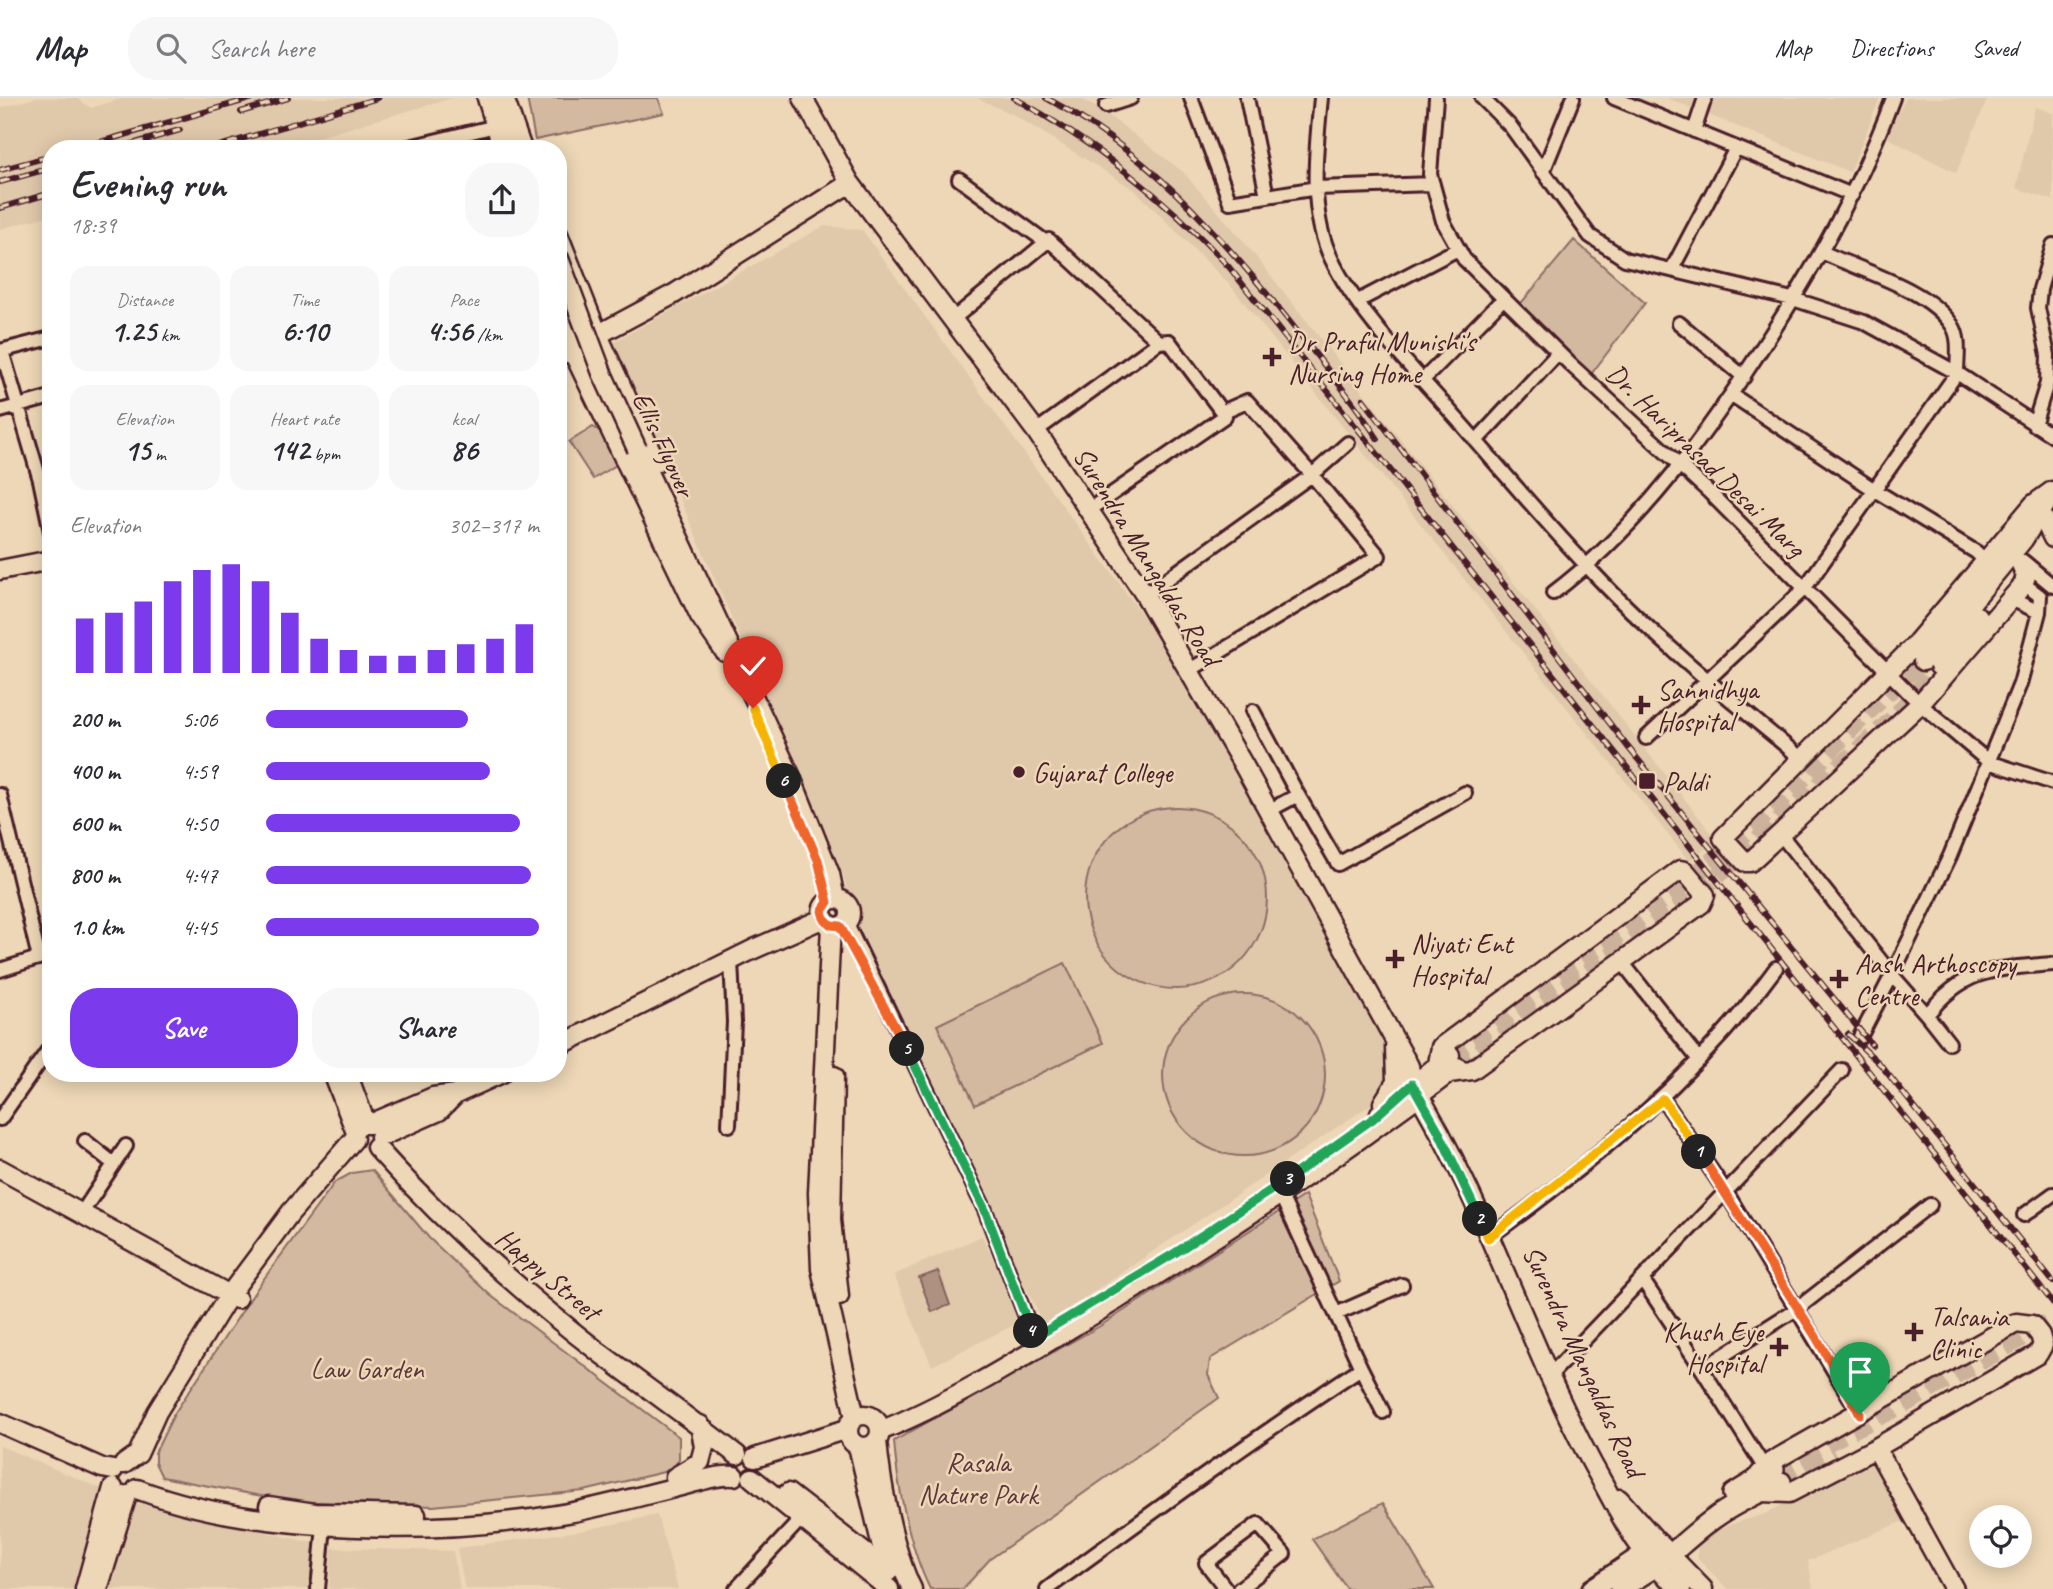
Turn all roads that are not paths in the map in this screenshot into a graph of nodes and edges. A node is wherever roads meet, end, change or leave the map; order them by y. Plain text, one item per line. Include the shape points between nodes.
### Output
1 (486, 98) edge
2 (496, 98) edge
3 (504, 98) edge
4 (514, 98) edge
5 (803, 98) edge
6 (1131, 98) edge
7 (1191, 98) edge
8 (1247, 98) edge
9 (1321, 98) edge
10 (1436, 98) edge
11 (1482, 98) edge
12 (1573, 98) edge
13 (1614, 98) edge
14 (1704, 98) edge
15 (1893, 98) edge
16 (1106, 106) dead end
17 (496, 126) junction
18 (1694, 131) junction
19 (438, 140) edge
20 (500, 140) edge
21 (510, 140) edge
22 (519, 140) edge
23 (527, 140) edge
24 (1736, 148) junction
25 (1543, 172) junction
26 (959, 179) dead end
27 (850, 183) junction
28 (1433, 184) junction
29 (1317, 188) junction
30 (1852, 195) junction
31 (1267, 196) junction
32 (1046, 242) junction
33 (2053, 246) edge
34 (1458, 249) junction
35 (1822, 253) junction
36 (567, 257) edge
37 (1672, 269) junction
38 (567, 280) edge
39 (1503, 299) junction
40 (1796, 300) junction
41 (1358, 301) junction
42 (567, 307) edge
43 (953, 319) junction
44 (1679, 323) dead end
45 (598, 335) junction
46 (42, 340) edge
47 (1159, 342) junction
48 (1, 351) edge
49 (567, 351) edge
50 (1558, 353) junction
51 (567, 356) edge
52 (1957, 373) junction
53 (1744, 377) junction
54 (1423, 380) junction
55 (1732, 395) junction
56 (42, 400) edge
57 (19, 406) junction
58 (0, 411) edge
59 (1222, 412) junction
60 (2034, 425) junction
61 (1036, 431) junction
62 (2053, 436) edge
63 (1476, 441) junction
64 (1348, 443) dead end
65 (634, 451) junction
66 (1681, 465) junction
67 (1312, 475) junction
68 (1876, 491) junction
69 (42, 497) edge
70 (1090, 509) junction
71 (2050, 510) edge
72 (42, 562) edge
73 (2022, 562) junction
74 (1993, 566) junction
75 (1587, 567) junction
76 (0, 570) edge
77 (2024, 584) junction
78 (2053, 586) edge
79 (1804, 589) junction
80 (1553, 593) dead end
81 (1145, 595) junction
82 (2011, 599) junction
83 (2039, 612) junction
84 (731, 654) junction
85 (1190, 670) junction
86 (1888, 673) junction
87 (1709, 680) junction
88 (1920, 704) junction
89 (1253, 711) dead end
90 (1646, 738) dead end
91 (1803, 760) junction
92 (1989, 762) junction
93 (2053, 783) edge
94 (1465, 793) dead end
95 (0, 795) edge
96 (1298, 795) junction
97 (1268, 811) junction
98 (1781, 835) junction
99 (834, 915) junction
100 (42, 945) edge
101 (42, 957) edge
102 (731, 961) junction
103 (1622, 962) junction
104 (2053, 964) edge
105 (1776, 968) dead end
106 (0, 970) edge
107 (1892, 975) junction
108 (1927, 1015) junction
109 (1393, 1036) junction
110 (1860, 1037) dead end
111 (567, 1042) edge
112 (1949, 1043) dead end
113 (42, 1059) edge
114 (1699, 1060) junction
115 (1449, 1064) junction
116 (1842, 1070) dead end
117 (338, 1082) edge
118 (349, 1082) edge
119 (482, 1082) edge
120 (1419, 1082) junction
121 (1663, 1099) junction
122 (1374, 1118) junction
123 (0, 1119) edge
124 (729, 1125) dead end
125 (366, 1136) junction
126 (85, 1141) dead end
127 (126, 1146) dead end
128 (114, 1164) junction
129 (0, 1169) edge
130 (1726, 1192) junction
131 (2053, 1194) edge
132 (1281, 1196) junction
133 (1930, 1205) dead end
134 (81, 1214) junction
135 (2024, 1215) dead end
136 (1492, 1235) junction
137 (1642, 1279) junction
138 (1402, 1285) dead end
139 (233, 1296) junction
140 (1798, 1308) junction
141 (1336, 1314) junction
142 (1034, 1338) junction
143 (1361, 1368) junction
144 (1702, 1369) junction
145 (1555, 1370) junction
146 (1383, 1412) dead end
147 (1860, 1414) junction
148 (0, 1423) edge
149 (699, 1426) junction
150 (864, 1430) junction
151 (0, 1434) edge
152 (1876, 1448) junction
153 (734, 1465) junction
154 (756, 1468) junction
155 (675, 1478) junction
156 (1767, 1478) junction
157 (125, 1479) junction
158 (801, 1519) junction
159 (324, 1525) junction
160 (1657, 1555) junction
161 (887, 1570) junction
162 (85, 1589) edge
163 (98, 1589) edge
164 (318, 1589) edge
165 (736, 1589) edge
166 (890, 1589) edge
167 (912, 1589) edge
168 (1046, 1589) edge
169 (1226, 1589) edge
170 (1240, 1589) edge
171 (1592, 1589) edge
172 (1620, 1589) edge
173 (1681, 1589) edge
174 (1703, 1589) edge
175 (1954, 1589) edge

1 - 17 main road
2 - 21 main road
3 - 22 main road
4 - 23 main road
5 - 27 main road, Surendra Mangaldas Road
6 - 16 street
7 - 31 street via 1230,202
8 - 31 street
9 - 29 street
10 - 28 street, Dr. Hariprasad Desai Marg
11 - 25 street via 1511,127
12 - 25 street
13 - 18 street
14 - 18 street
15 - 30 street
17 - 19 street
17 - 20 main road
18 - 24 street
24 - 30 street
24 - 37 street
25 - 37 street via 1590,236 1625,259
26 - 32 street
27 - 43 main road, Surendra Mangaldas Road
27 - 45 main road via 674,294
28 - 29 street
28 - 34 street, Dr. Hariprasad Desai Marg via 1443,221
29 - 31 street
29 - 41 street via 1322,234 1331,260
30 - 35 street
32 - 43 street
32 - 47 street
33 - 60 street via 2039,289 2047,383
34 - 39 street, Dr. Hariprasad Desai Marg
34 - 41 street
35 - 40 street
35 - 52 street via 1923,297 1952,326
36 - 45 main road
37 - 40 street
38 - 65 main road, Ellis Flyover, bridge
39 - 50 street, Dr. Hariprasad Desai Marg
39 - 54 street
40 - 52 street via 1864,322
40 - 53 street
41 - 54 street
42 - 65 main road, Ellis Flyover via 592,372
43 - 61 main road, Surendra Mangaldas Road
44 - 53 street
45 - 49 main road
45 - 84 main road via 720,603
46 - 48 street
47 - 59 street via 1169,341
47 - 61 street
48 - 57 street
50 - 63 street
50 - 66 street, Dr. Hariprasad Desai Marg
51 - 84 main road via 700,616
52 - 60 street
52 - 68 street
53 - 55 street
54 - 63 street
55 - 66 street
55 - 68 street
56 - 57 street
57 - 58 street
57 - 69 street
59 - 67 street via 1247,401
59 - 70 street via 1226,416
60 - 62 street
61 - 70 main road, Surendra Mangaldas Road
63 - 75 street
64 - 67 street
65 - 84 main road, Ellis Flyover
66 - 75 street
66 - 79 street, Dr. Hariprasad Desai Marg
67 - 81 street
67 - 85 street via 1379,556
68 - 74 street
68 - 79 street
70 - 81 main road, Surendra Mangaldas Road
71 - 73 main road
71 - 74 main road
72 - 76 main road
73 - 74 main road via 1946,657 1928,667
73 - 77 main road
73 - 78 street
74 - 86 main road
75 - 80 street
75 - 87 street
77 - 82 main road
77 - 83 street via 2040,596
79 - 86 street, Dr. Hariprasad Desai Marg
79 - 87 street
81 - 85 main road, Surendra Mangaldas Road
82 - 83 street
82 - 88 main road
83 - 92 street via 2021,684
84 - 99 main road via 818,860
85 - 97 main road, Surendra Mangaldas Road
86 - 88 street, Dr. Hariprasad Desai Marg
86 - 91 main road
87 - 90 street
87 - 91 street
88 - 92 street, Dr. Hariprasad Desai Marg
88 - 98 main road
89 - 96 street
91 - 98 main road via 1723,838 1749,863
92 - 93 street, Dr. Hariprasad Desai Marg
92 - 107 street
94 - 96 street via 1338,864
95 - 100 street
96 - 97 street
97 - 109 main road, Surendra Mangaldas Road
98 - 107 street
99 - 102 main road
99 - 142 street via 881,998 985,1210
99 - 150 main road via 818,1193 821,1269
101 - 106 street
102 - 111 main road
102 - 124 street via 734,1022
103 - 114 street
103 - 115 main road via 1472,1070
103 - 115 main road via 1705,900 1683,869 1441,1047
104 - 108 street via 1982,972 1961,980
105 - 114 street
107 - 108 street
107 - 110 street
108 - 112 street
109 - 120 main road, Surendra Mangaldas Road
109 - 122 main road via 1396,1082
113 - 123 street
114 - 121 street
115 - 120 main road
116 - 130 street
117 - 125 main road
118 - 125 main road
119 - 125 main road via 456,1094 433,1097
120 - 122 main road
120 - 132 main road
120 - 136 main road, Surendra Mangaldas Road
121 - 130 street
121 - 136 street
122 - 142 main road via 1229,1219
125 - 139 main road via 291,1212
125 - 149 main road, Happy Street via 443,1218 496,1266 599,1352
126 - 128 street
127 - 128 street
128 - 134 street
129 - 134 main road
130 - 137 street
130 - 140 street
131 - 135 street
132 - 141 street
132 - 150 main road via 1039,1347
133 - 140 street
134 - 139 main road
136 - 145 main road, Surendra Mangaldas Road
136 - 160 main road, Surendra Mangaldas Road via 1591,1464 1627,1530
137 - 144 street
137 - 145 street
138 - 141 street
139 - 157 main road via 163,1401
140 - 144 street
140 - 147 street
141 - 143 street
142 - 150 main road
143 - 146 street
143 - 168 street via 1259,1435
144 - 156 street
145 - 160 main road, Surendra Mangaldas Road via 1600,1467
147 - 152 main road via 2016,1323 2032,1325 2040,1335 2043,1345 2038,1354
147 - 156 main road
148 - 157 main road
149 - 153 main road, Happy Street
149 - 155 main road via 704,1447 700,1462
150 - 154 main road
150 - 161 main road
150 - 167 main road via 879,1462
151 - 157 main road
152 - 156 main road via 1789,1493
152 - 175 main road
153 - 154 main road via 744,1453
153 - 154 main road via 745,1481
153 - 155 main road
153 - 159 main road via 567,1513 444,1525
154 - 158 main road
154 - 161 main road
155 - 157 main road via 563,1502 443,1515 315,1513
156 - 160 main road
157 - 159 main road via 161,1498
157 - 162 main road
157 - 163 main road
158 - 165 street
158 - 166 main road
159 - 164 street
160 - 171 main road
160 - 172 main road
160 - 173 main road, Surendra Mangaldas Road
160 - 174 main road, Surendra Mangaldas Road
161 - 166 main road
169 - 170 street via 1206,1563 1258,1524 1284,1554

